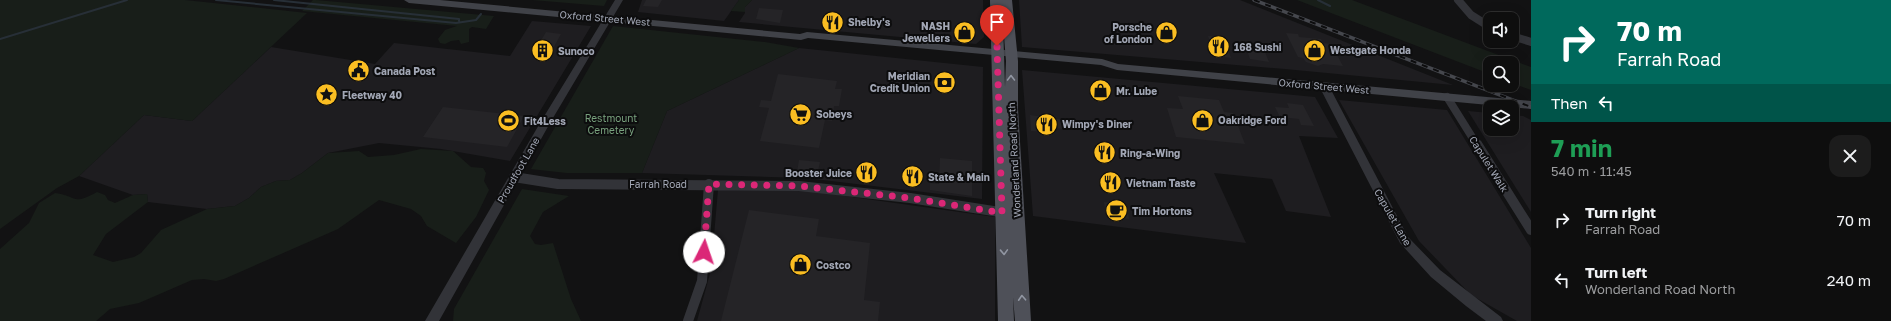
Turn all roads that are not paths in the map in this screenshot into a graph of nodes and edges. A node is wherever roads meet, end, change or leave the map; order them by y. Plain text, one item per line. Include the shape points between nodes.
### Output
1 (409, 0) edge
2 (619, 0) edge
3 (996, 0) edge
4 (1006, 0) edge
5 (1458, 0) edge
6 (608, 18) junction
7 (1483, 22) edge
8 (1519, 38) edge
9 (1531, 42) edge
10 (998, 56) junction
11 (1011, 57) junction
12 (1324, 86) junction
13 (1447, 97) junction
14 (1531, 105) edge
15 (514, 177) junction
16 (709, 184) junction
17 (1009, 214) junction
18 (1531, 230) edge
19 (432, 321) edge
20 (688, 321) edge
21 (1006, 321) edge
22 (1023, 321) edge
23 (1496, 321) edge

1 - 6 main road, Oxford Street West
2 - 6 street, Proudfoot Lane
3 - 10 main road, Wonderland Road North
4 - 11 main road, Wonderland Road North
5 - 7 street via 1472,15
6 - 10 main road, Oxford Street West via 801,37 806,41
6 - 15 street, Proudfoot Lane
8 - 9 street
10 - 11 main road, Oxford Street West
10 - 17 main road, Wonderland Road North
11 - 12 main road, Oxford Street West via 1102,70 1117,67
17 -> 11 main road, Wonderland Road North
12 - 13 main road, Oxford Street West
12 - 23 street, Capulet Lane via 1404,240 1422,262 1448,286
13 - 14 main road, Oxford Street West
13 - 18 street, Capulet Walk
15 - 16 street, Farrah Road via 558,184
15 - 19 street, Proudfoot Lane
16 - 17 street, Farrah Road via 799,186 910,198
16 - 20 street via 702,281
17 -> 21 main road, Wonderland Road North
22 -> 17 main road, Wonderland Road North

